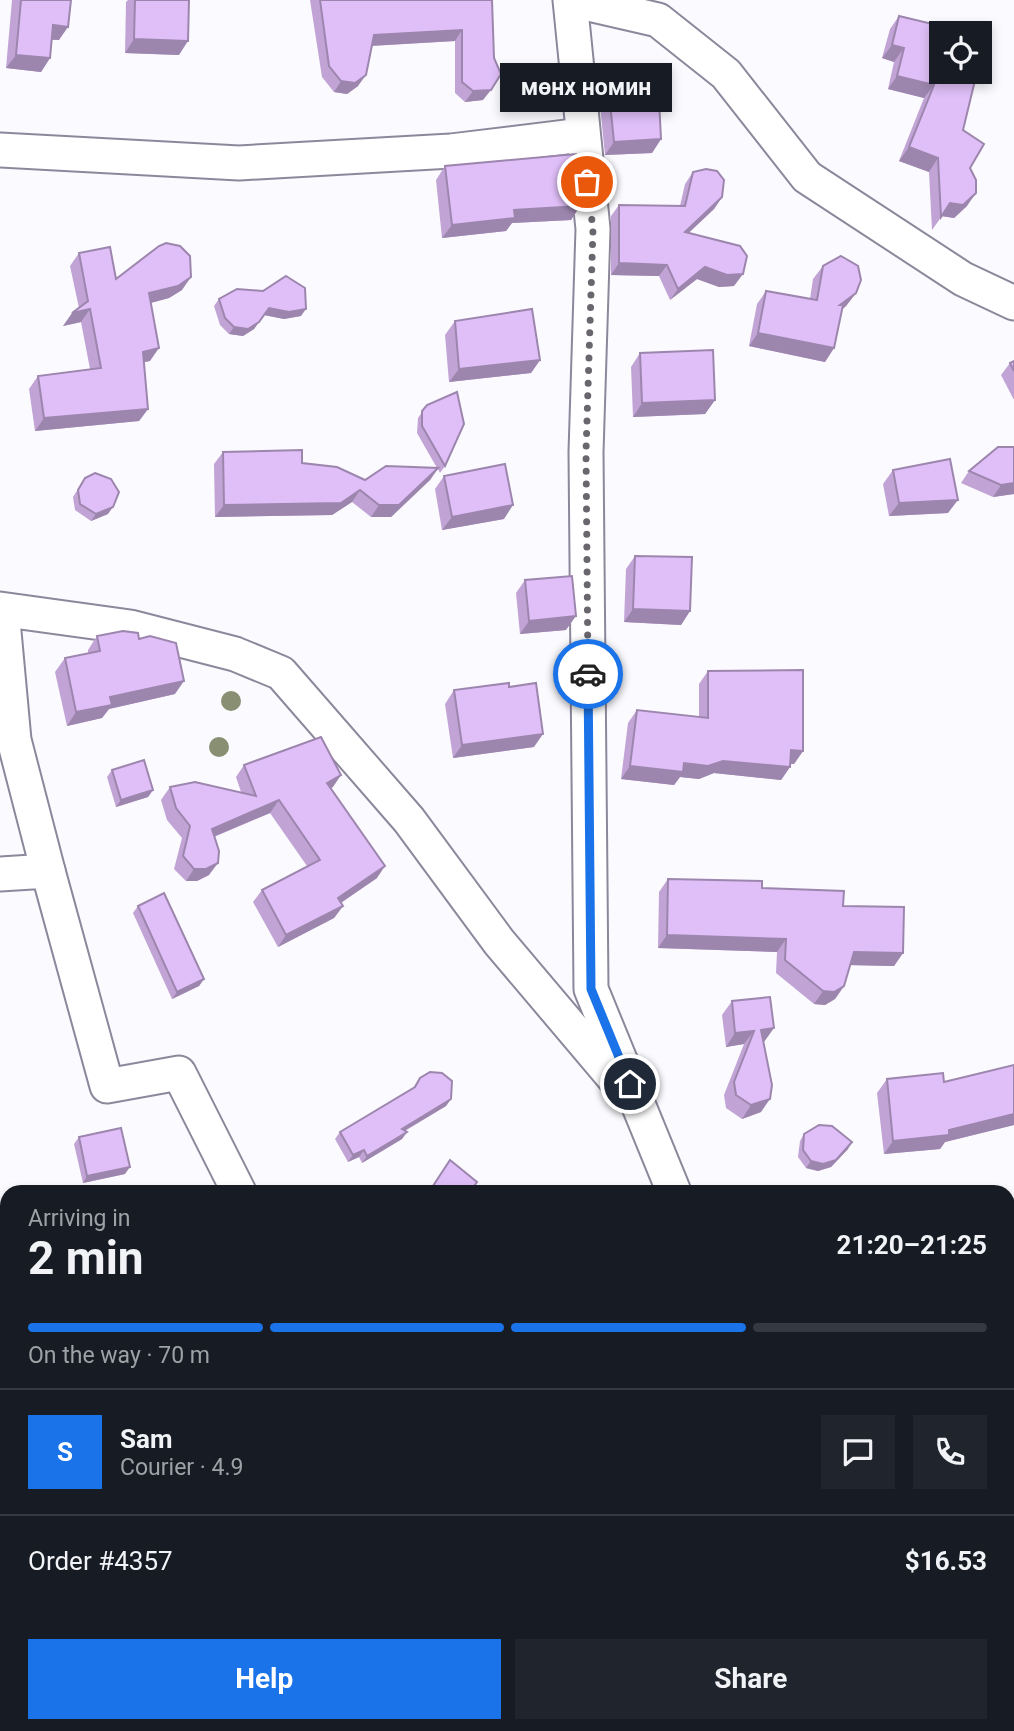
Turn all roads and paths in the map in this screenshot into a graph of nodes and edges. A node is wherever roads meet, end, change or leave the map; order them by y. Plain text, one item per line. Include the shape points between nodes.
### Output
1 (571, 0) edge
2 (582, 135) junction
3 (0, 150) edge
4 (1014, 303) edge
5 (1, 610) edge
6 (48, 871) junction
7 (0, 874) edge
8 (640, 1108) junction
9 (235, 1185) edge
10 (671, 1185) edge

1 - 2 street
1 - 4 street via 658,20 726,74 807,177 963,279
2 - 3 street via 451,151 239,163
2 - 8 street via 593,229 586,452 591,989
5 - 6 street via 14,740
5 - 8 street via 130,627 235,654 281,673 409,820 499,942
6 - 7 street
6 - 9 street via 107,1086 179,1073
8 - 10 street

